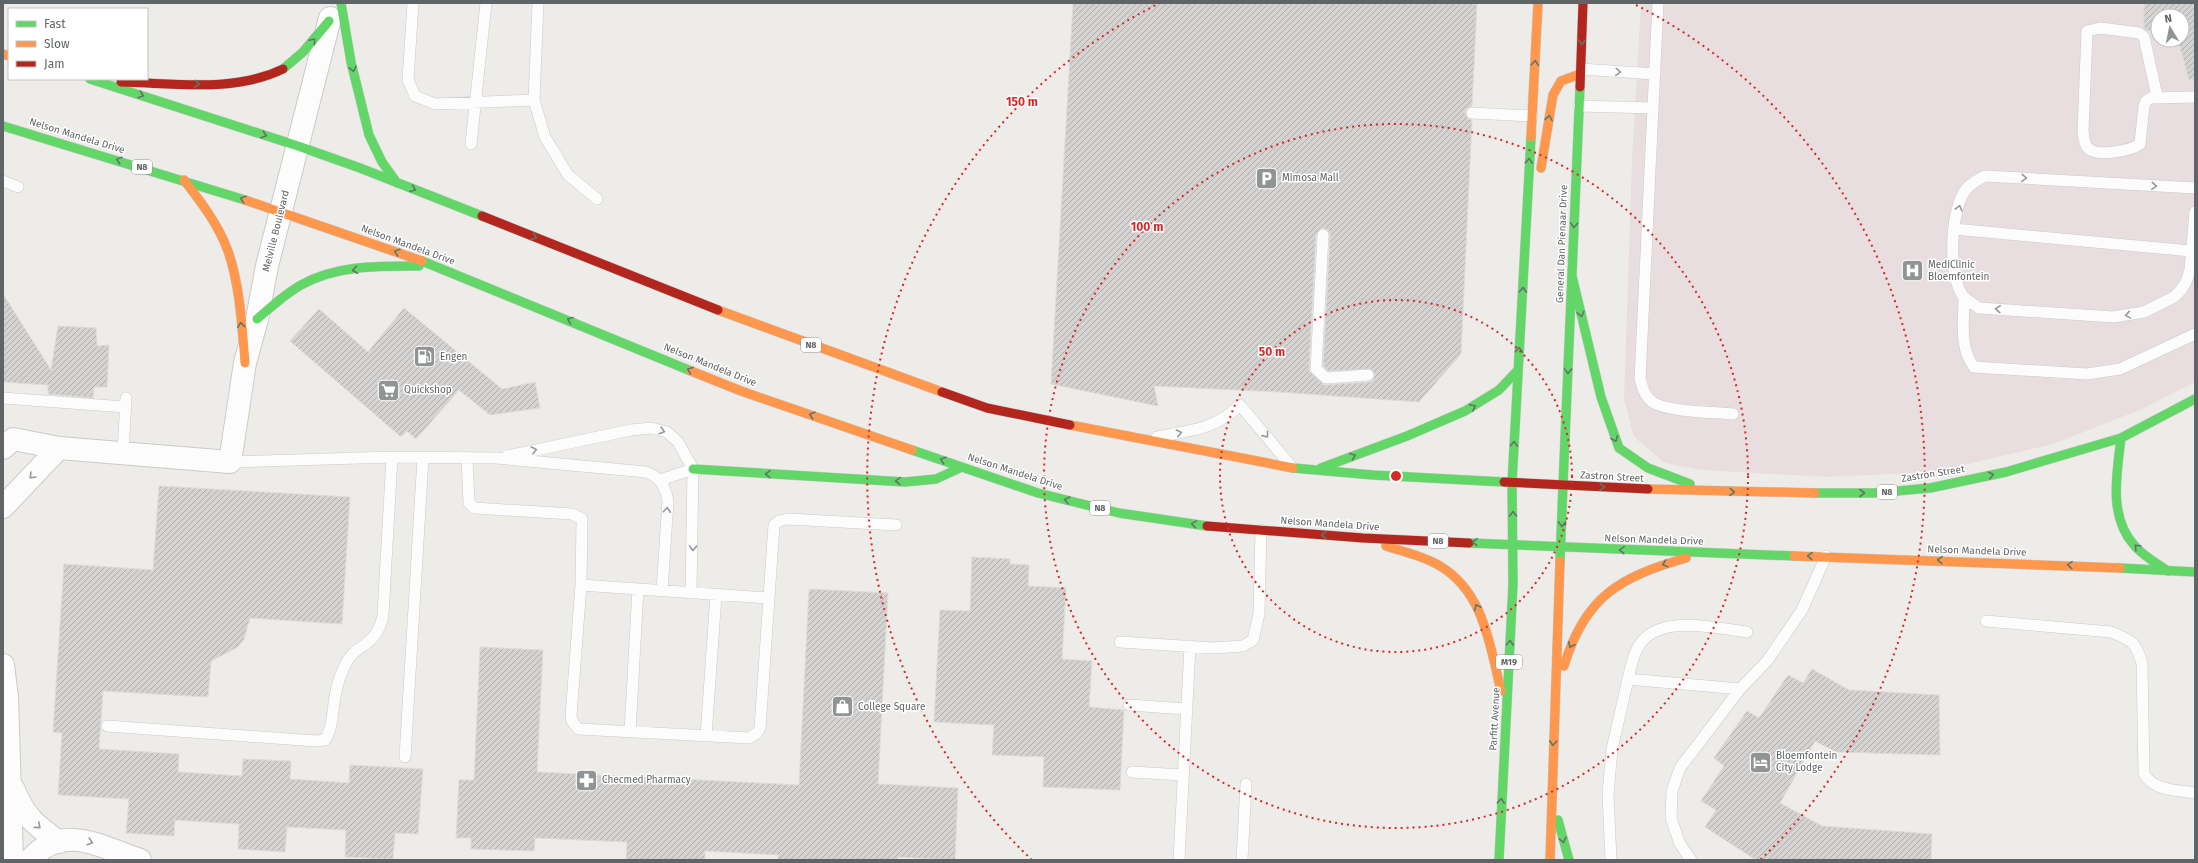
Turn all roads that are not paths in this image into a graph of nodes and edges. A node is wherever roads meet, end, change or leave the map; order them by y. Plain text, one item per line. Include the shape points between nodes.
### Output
1 (341, 3) edge
2 (413, 3) edge
3 (486, 3) edge
4 (538, 3) edge
5 (1538, 3) edge
6 (1584, 3) edge
7 (1658, 3) edge
8 (331, 12) edge
9 (1581, 72) junction
10 (1655, 74) junction
11 (94, 80) edge
12 (102, 82) junction
13 (2157, 96) junction
14 (2195, 97) edge
15 (534, 100) junction
16 (475, 103) junction
17 (1579, 106) junction
18 (1653, 108) junction
19 (1472, 113) dead end
20 (1532, 116) junction
21 (3, 126) edge
22 (471, 144) dead end
23 (298, 146) junction
24 (184, 180) junction
25 (3, 181) edge
26 (398, 183) junction
27 (18, 187) dead end
28 (2195, 188) edge
29 (597, 199) dead end
30 (280, 211) junction
31 (2195, 212) edge
32 (1954, 229) junction
33 (1323, 234) dead end
34 (1525, 239) junction
35 (2191, 251) junction
36 (2193, 263) edge
37 (436, 266) junction
38 (1572, 276) junction
39 (1964, 297) junction
40 (257, 319) junction
41 (2195, 334) edge
42 (245, 363) junction
43 (1518, 370) junction
44 (1368, 375) dead end
45 (3, 398) edge
46 (2195, 399) edge
47 (1733, 414) dead end
48 (2121, 438) junction
49 (1141, 440) junction
50 (6, 441) edge
51 (59, 448) junction
52 (123, 454) junction
53 (392, 456) junction
54 (423, 458) junction
55 (496, 458) junction
56 (467, 459) junction
57 (230, 462) junction
58 (962, 467) junction
59 (1293, 468) junction
60 (693, 469) junction
61 (1317, 470) junction
62 (660, 480) junction
63 (1512, 483) junction
64 (1563, 485) junction
65 (1715, 492) junction
66 (3, 507) edge
67 (896, 525) dead end
68 (1261, 530) junction
69 (1363, 538) junction
70 (1514, 545) junction
71 (1561, 547) junction
72 (1703, 553) junction
73 (1826, 556) junction
74 (2168, 571) junction
75 (2194, 574) edge
76 (581, 585) junction
77 (638, 589) junction
78 (662, 591) junction
79 (691, 593) junction
80 (716, 595) junction
81 (769, 598) junction
82 (1986, 622) dead end
83 (1746, 632) dead end
84 (1120, 642) dead end
85 (1190, 646) junction
86 (3, 666) edge
87 (1628, 679) junction
88 (1740, 689) junction
89 (1556, 704) junction
90 (1129, 705) dead end
91 (1186, 709) junction
92 (1506, 712) junction
93 (107, 726) dead end
94 (630, 732) junction
95 (706, 736) junction
96 (405, 757) dead end
97 (1132, 772) dead end
98 (1183, 774) junction
99 (7, 784) edge
100 (1246, 784) dead end
101 (1551, 793) junction
102 (2195, 793) edge
103 (59, 842) junction
104 (12, 860) edge
105 (30, 860) edge
106 (140, 860) edge
107 (1179, 860) edge
108 (1242, 860) edge
109 (1499, 860) edge
110 (1550, 860) edge
111 (1569, 860) edge
112 (1611, 860) edge
113 (1691, 860) edge

1 -> 26 main road via 351,62 369,135 382,162
2 - 16 lane via 408,80 415,96 435,104
3 - 16 lane
4 - 15 lane
20 -> 5 main road
6 -> 9 main road, General Dan Pienaar Drive
7 - 10 lane
12 -> 8 main road via 212,84 240,83 262,78 284,69 300,56
8 - 23 street, Melville Boulevard
9 -> 10 lane
9 - 17 main road, General Dan Pienaar Drive
34 -> 9 main road via 1539,183 1553,95 1561,81
10 - 18 lane
11 - 12 main road, N8
12 -> 23 main road, N8
13 - 13 lane via 2144,37 2139,33 2100,28 2087,32 2084,132 2087,148 2093,152 2133,149 2140,144 2146,101
13 - 14 lane
15 - 16 lane
15 - 29 lane via 545,137 568,175
16 - 22 lane
17 - 18 lane
17 -> 38 main road, General Dan Pienaar Drive
18 - 47 lane via 1640,379 1645,394 1652,402 1666,408
19 - 20 lane
34 -> 20 main road
24 -> 21 main road, Nelson Mandela Drive / N8
23 - 26 main road, N8
23 - 30 street, Melville Boulevard
30 -> 24 main road, Nelson Mandela Drive / N8
42 -> 24 main road via 238,296 231,260 218,229
25 - 27 lane
26 -> 49 main road, N8 via 739,318 980,405
32 -> 28 lane via 1961,199 1967,188 1985,176
37 -> 30 main road, Nelson Mandela Drive / N8
30 - 40 street, Melville Boulevard
31 - 35 lane
32 - 35 lane
32 - 39 lane via 1954,268 1957,284
33 - 44 lane via 1316,369 1326,378
43 -> 34 main road
35 - 36 lane
36 -> 39 lane via 2181,290 2165,303 2144,312 2113,317 1979,308
37 -> 40 main road via 390,266 324,274 302,284
58 -> 37 main road, Nelson Mandela Drive / N8 via 741,391
38 -> 64 main road, General Dan Pienaar Drive
38 -> 65 main road via 1601,397 1619,448 1663,475
39 - 41 lane via 1966,358 1974,367 2087,374 2120,369
40 - 42 street, Melville Boulevard
42 - 57 street, Melville Boulevard
61 -> 43 main road via 1466,411 1499,390
63 -> 43 main road
45 - 52 lane via 126,403
46 - 48 main road, Zastron Street / N8
65 -> 48 main road, Zastron Street / N8 via 1875,493 1930,488 2006,472
74 -> 48 main road via 2130,540 2121,523 2116,498
49 - 59 main road, N8
49 -> 59 lane via 1217,423 1227,418 1240,405
50 - 51 street
51 - 52 street
51 -> 66 street
52 - 57 street
53 - 54 lane
53 - 57 lane
53 - 93 lane via 384,615 381,629 372,641 346,663 336,692 330,732 325,740 308,741
54 - 56 lane
54 - 96 lane
55 - 56 lane
55 -> 60 lane via 630,430 651,428 667,432 678,442
55 - 62 lane via 632,470 646,472
56 - 76 lane via 469,502 474,508 572,514 582,520
58 -> 60 main road via 936,478 905,482
68 -> 58 main road, Nelson Mandela Drive / N8 via 1205,526 1119,513 1038,493
59 - 61 main road, N8
60 - 62 lane
60 -> 79 lane
61 - 63 main road, N8
78 -> 62 lane via 668,501 666,490
63 - 64 main road, N8
70 -> 63 main road, Parfitt Avenue / M19
64 -> 65 main road, Zastron Street / N8
64 -> 71 main road
67 - 81 lane via 788,519 779,521 774,525 772,532
69 -> 68 main road, Nelson Mandela Drive / N8
68 - 85 lane via 1259,614 1253,640 1243,646
70 -> 69 main road, Nelson Mandela Drive / N8
92 -> 69 main road via 1481,614 1471,594 1441,566
70 - 71 main road, Nelson Mandela Drive / N8
92 -> 70 main road, Parfitt Avenue / M19
72 -> 71 main road, Nelson Mandela Drive / N8
71 - 89 main road
73 -> 72 main road, Nelson Mandela Drive / N8
72 -> 89 main road via 1635,574 1612,588 1592,608 1567,654
74 -> 73 main road, Nelson Mandela Drive / N8
73 - 88 lane via 1802,610 1767,661
74 - 75 main road, Nelson Mandela Drive / N8
76 - 77 lane
76 - 94 lane via 572,721 578,729
77 - 78 lane
77 - 94 lane
78 - 79 lane
79 - 80 lane
80 - 81 lane
80 - 95 lane
81 - 95 lane via 760,728 757,734 749,738
82 - 102 lane via 2111,632 2129,639 2138,648 2142,662 2144,774 2148,781 2158,787
83 - 87 lane via 1677,625 1654,630 1639,644
84 - 85 lane
85 - 91 lane
86 - 99 street via 7,697
87 - 88 lane
87 - 112 lane via 1612,749 1608,794
88 - 113 lane via 1680,768 1672,791 1671,818 1680,844
89 -> 101 main road
90 - 91 lane
91 - 98 lane
109 -> 92 main road, Parfitt Avenue / M19
94 - 95 lane
97 - 98 lane
98 - 107 lane
99 -> 103 street via 22,810 37,826
99 - 104 street
100 - 108 lane
101 - 110 main road
101 -> 111 main road
103 - 105 street via 37,852
103 -> 106 street via 80,839

